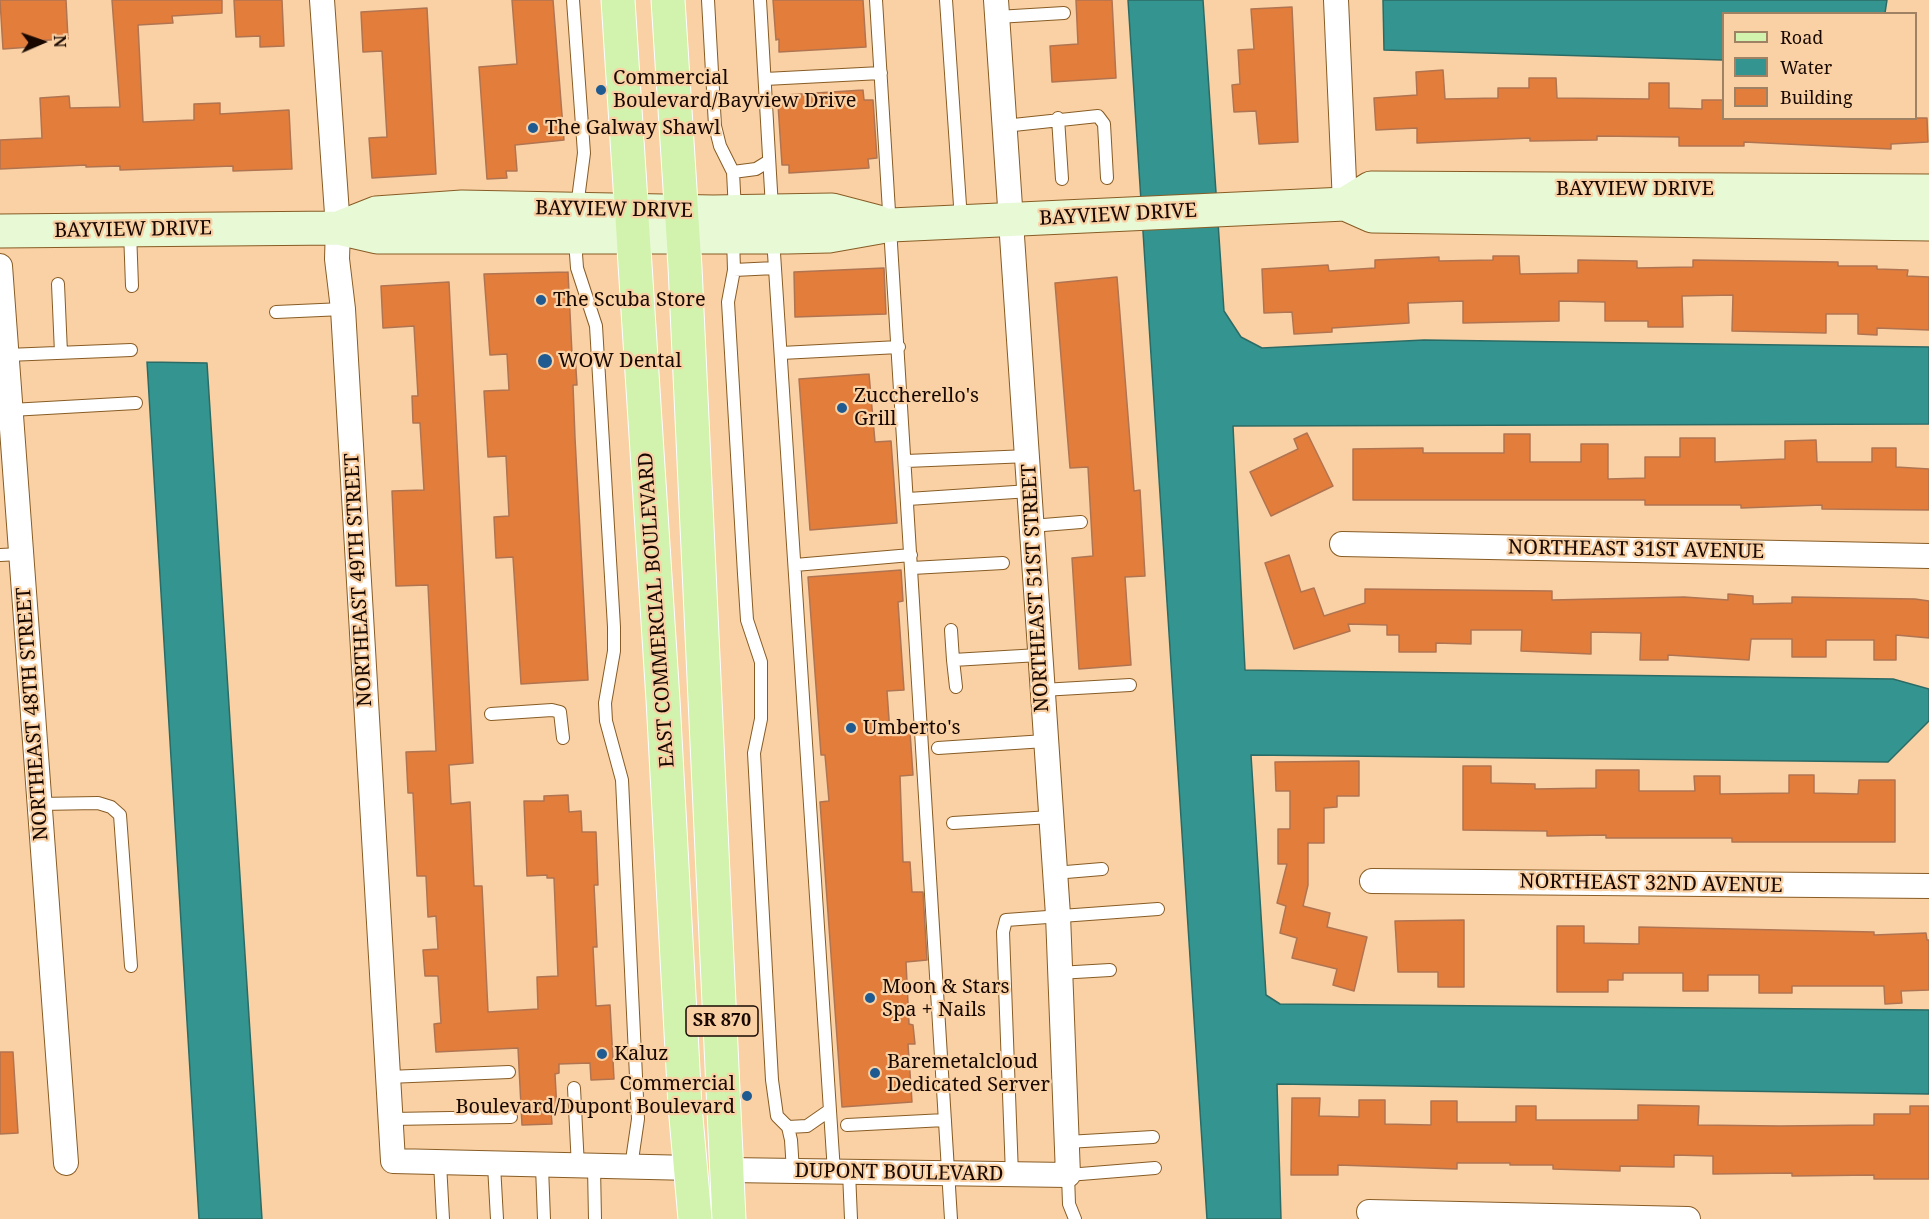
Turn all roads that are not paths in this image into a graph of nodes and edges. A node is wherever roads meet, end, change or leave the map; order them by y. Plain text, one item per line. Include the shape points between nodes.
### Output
1 (322, 0) edge
2 (573, 0) edge
3 (618, 0) edge
4 (668, 0) edge
5 (708, 0) edge
6 (760, 0) edge
7 (876, 0) edge
8 (946, 0) edge
9 (1336, 0) edge
10 (997, 8) edge
11 (1064, 13) dead end
12 (881, 74) junction
13 (765, 79) junction
14 (1058, 118) junction
15 (1004, 126) junction
16 (769, 161) junction
17 (733, 172) junction
18 (1107, 178) dead end
19 (1062, 179) dead end
20 (1849, 190) junction
21 (1929, 191) edge
22 (1345, 204) junction
23 (1709, 205) junction
24 (1013, 220) junction
25 (576, 222) junction
26 (632, 223) junction
27 (962, 223) junction
28 (1849, 223) junction
29 (682, 224) junction
30 (734, 224) junction
31 (1929, 224) edge
32 (891, 225) junction
33 (338, 228) junction
34 (130, 230) junction
35 (0, 231) edge
36 (773, 239) junction
37 (0, 266) edge
38 (735, 270) junction
39 (58, 284) dead end
40 (132, 286) dead end
41 (343, 309) junction
42 (276, 312) dead end
43 (899, 347) junction
44 (131, 350) dead end
45 (61, 353) junction
46 (781, 353) junction
47 (7, 355) junction
48 (136, 403) dead end
49 (10, 410) junction
50 (1029, 456) junction
51 (906, 461) junction
52 (1030, 491) junction
53 (908, 500) junction
54 (1081, 522) dead end
55 (1031, 526) junction
56 (1342, 544) dead end
57 (11, 555) edge
58 (1929, 556) edge
59 (912, 562) junction
60 (1003, 563) dead end
61 (795, 565) junction
62 (951, 630) dead end
63 (659, 642) junction
64 (1039, 655) junction
65 (953, 660) junction
66 (1130, 685) dead end
67 (956, 687) dead end
68 (1042, 690) junction
69 (706, 694) junction
70 (663, 700) junction
71 (491, 714) dead end
72 (563, 738) dead end
73 (708, 739) junction
74 (1045, 741) junction
75 (938, 748) dead end
76 (39, 804) junction
77 (1051, 817) junction
78 (952, 823) dead end
79 (1102, 869) dead end
80 (1054, 873) junction
81 (1372, 881) dead end
82 (1929, 886) edge
83 (1158, 909) dead end
84 (1058, 915) junction
85 (131, 966) dead end
86 (1110, 970) dead end
87 (1058, 973) junction
88 (509, 1072) dead end
89 (388, 1077) junction
90 (574, 1088) dead end
91 (685, 1106) junction
92 (830, 1110) junction
93 (511, 1117) dead end
94 (391, 1119) junction
95 (945, 1119) junction
96 (847, 1125) dead end
97 (788, 1127) junction
98 (1154, 1137) dead end
99 (1067, 1142) junction
100 (66, 1163) dead end
101 (440, 1163) junction
102 (494, 1165) junction
103 (542, 1167) junction
104 (586, 1167) junction
105 (631, 1167) junction
106 (692, 1168) junction
107 (1155, 1168) dead end
108 (729, 1170) junction
109 (793, 1171) junction
110 (841, 1172) junction
111 (949, 1174) junction
112 (1012, 1175) junction
113 (1068, 1175) junction
114 (1369, 1212) dead end
115 (442, 1219) edge
116 (497, 1219) edge
117 (544, 1219) edge
118 (595, 1219) edge
119 (695, 1219) edge
120 (729, 1219) edge
121 (851, 1219) edge
122 (951, 1219) edge
123 (1075, 1219) edge
124 (1688, 1219) edge

1 - 33 street, NORTHEAST 49TH STREET
2 - 25 lane via 584,153
3 - 26 main road, EAST COMMERCIAL BOULEVARD / SR 870
4 - 29 main road, SR 870
5 - 17 lane via 715,126
6 - 13 lane
7 - 12 lane
8 - 27 lane
9 - 22 street
10 - 11 lane
10 - 15 street, NORTHEAST 51ST STREET
12 - 13 lane
12 - 32 lane
13 - 16 lane
14 - 15 lane
14 - 18 lane via 1091,115 1102,120
14 - 19 lane
15 - 24 street, NORTHEAST 51ST STREET
16 - 17 lane via 756,169
16 - 36 lane
17 - 30 lane
20 - 21 street, BAYVIEW DRIVE
20 - 23 street, BAYVIEW DRIVE
20 - 28 street
22 - 23 street, BAYVIEW DRIVE via 1371,188 1490,203
22 - 24 street, BAYVIEW DRIVE
23 - 28 street, BAYVIEW DRIVE
24 - 27 street, BAYVIEW DRIVE
24 - 50 street, NORTHEAST 51ST STREET
25 - 26 street, BAYVIEW DRIVE
25 - 33 street, BAYVIEW DRIVE via 377,237
25 - 105 lane via 578,268 596,326 614,627 605,703 622,780 638,1119
26 - 29 street, BAYVIEW DRIVE
26 - 63 main road, EAST COMMERCIAL BOULEVARD / SR 870
27 - 32 street, BAYVIEW DRIVE
28 - 31 street, BAYVIEW DRIVE
29 - 30 street, BAYVIEW DRIVE
29 - 69 main road, SR 870
30 - 36 street, BAYVIEW DRIVE
30 - 38 lane
32 - 36 street, BAYVIEW DRIVE via 829,236
32 - 43 lane
33 - 34 street, BAYVIEW DRIVE
33 - 41 street, NORTHEAST 49TH STREET
34 - 35 street, BAYVIEW DRIVE
34 - 40 lane
36 - 38 lane
36 - 46 lane
37 - 47 street, NORTHEAST 48TH STREET
38 - 97 lane via 728,302 747,620 762,672 761,719 754,753 771,1080 777,1116
39 - 45 lane
41 - 42 lane
41 - 89 street, NORTHEAST 49TH STREET
43 - 46 lane
43 - 51 lane
44 - 45 lane
45 - 47 lane
46 - 61 lane
47 - 49 street, NORTHEAST 48TH STREET
48 - 49 lane
49 - 57 street, NORTHEAST 48TH STREET
50 - 51 lane
50 - 52 street, NORTHEAST 51ST STREET
51 - 53 lane
52 - 53 lane
52 - 55 street, NORTHEAST 51ST STREET
53 - 59 lane
54 - 55 lane
55 - 64 street, NORTHEAST 51ST STREET
56 - 58 street, NORTHEAST 31ST AVENUE
57 - 76 street, NORTHEAST 48TH STREET
59 - 60 lane
59 - 61 lane
59 - 95 lane
61 - 92 lane
62 - 65 lane
63 - 69 main road via 676,676 689,688
63 - 70 main road, EAST COMMERCIAL BOULEVARD / SR 870
64 - 65 lane
64 - 68 street, NORTHEAST 51ST STREET
65 - 67 lane
66 - 68 lane
68 - 74 street, NORTHEAST 51ST STREET
69 - 73 main road, SR 870
70 - 73 main road via 678,705
70 - 91 main road, EAST COMMERCIAL BOULEVARD / SR 870
71 - 72 lane via 560,712
73 - 108 main road, SR 870
74 - 75 lane
74 - 77 street, NORTHEAST 51ST STREET
76 - 85 lane via 98,803 120,815
76 - 100 street, NORTHEAST 48TH STREET
77 - 78 lane
77 - 80 street, NORTHEAST 51ST STREET
79 - 80 lane
80 - 84 street, NORTHEAST 51ST STREET
81 - 82 street, NORTHEAST 32ND AVENUE
83 - 84 lane
84 - 87 street, NORTHEAST 51ST STREET
84 - 112 lane via 1006,920 1003,932
86 - 87 lane
87 - 99 street, NORTHEAST 51ST STREET
88 - 89 lane
89 - 94 street, NORTHEAST 49TH STREET
90 - 104 lane
91 - 106 main road, EAST COMMERCIAL BOULEVARD / SR 870
91 - 108 main road via 714,1162
92 - 97 lane via 807,1126
92 - 110 lane
93 - 94 lane
94 - 101 street, NORTHEAST 49TH STREET via 393,1161
95 - 96 lane
95 - 111 lane
97 - 109 lane
98 - 99 lane
99 - 113 street, NORTHEAST 51ST STREET
101 - 102 street
101 - 115 lane
102 - 103 street
102 - 116 lane
103 - 104 street
103 - 117 lane
104 - 105 street
104 - 118 lane
105 - 106 street
106 - 119 main road, EAST COMMERCIAL BOULEVARD / SR 870
107 - 113 lane
108 - 109 street, DUPONT BOULEVARD
108 - 120 main road, SR 870
109 - 110 street, DUPONT BOULEVARD
110 - 111 street, DUPONT BOULEVARD
110 - 121 lane
111 - 112 street, DUPONT BOULEVARD
111 - 122 lane
112 - 113 street, DUPONT BOULEVARD
113 - 123 lane via 1069,1204
114 - 124 street

